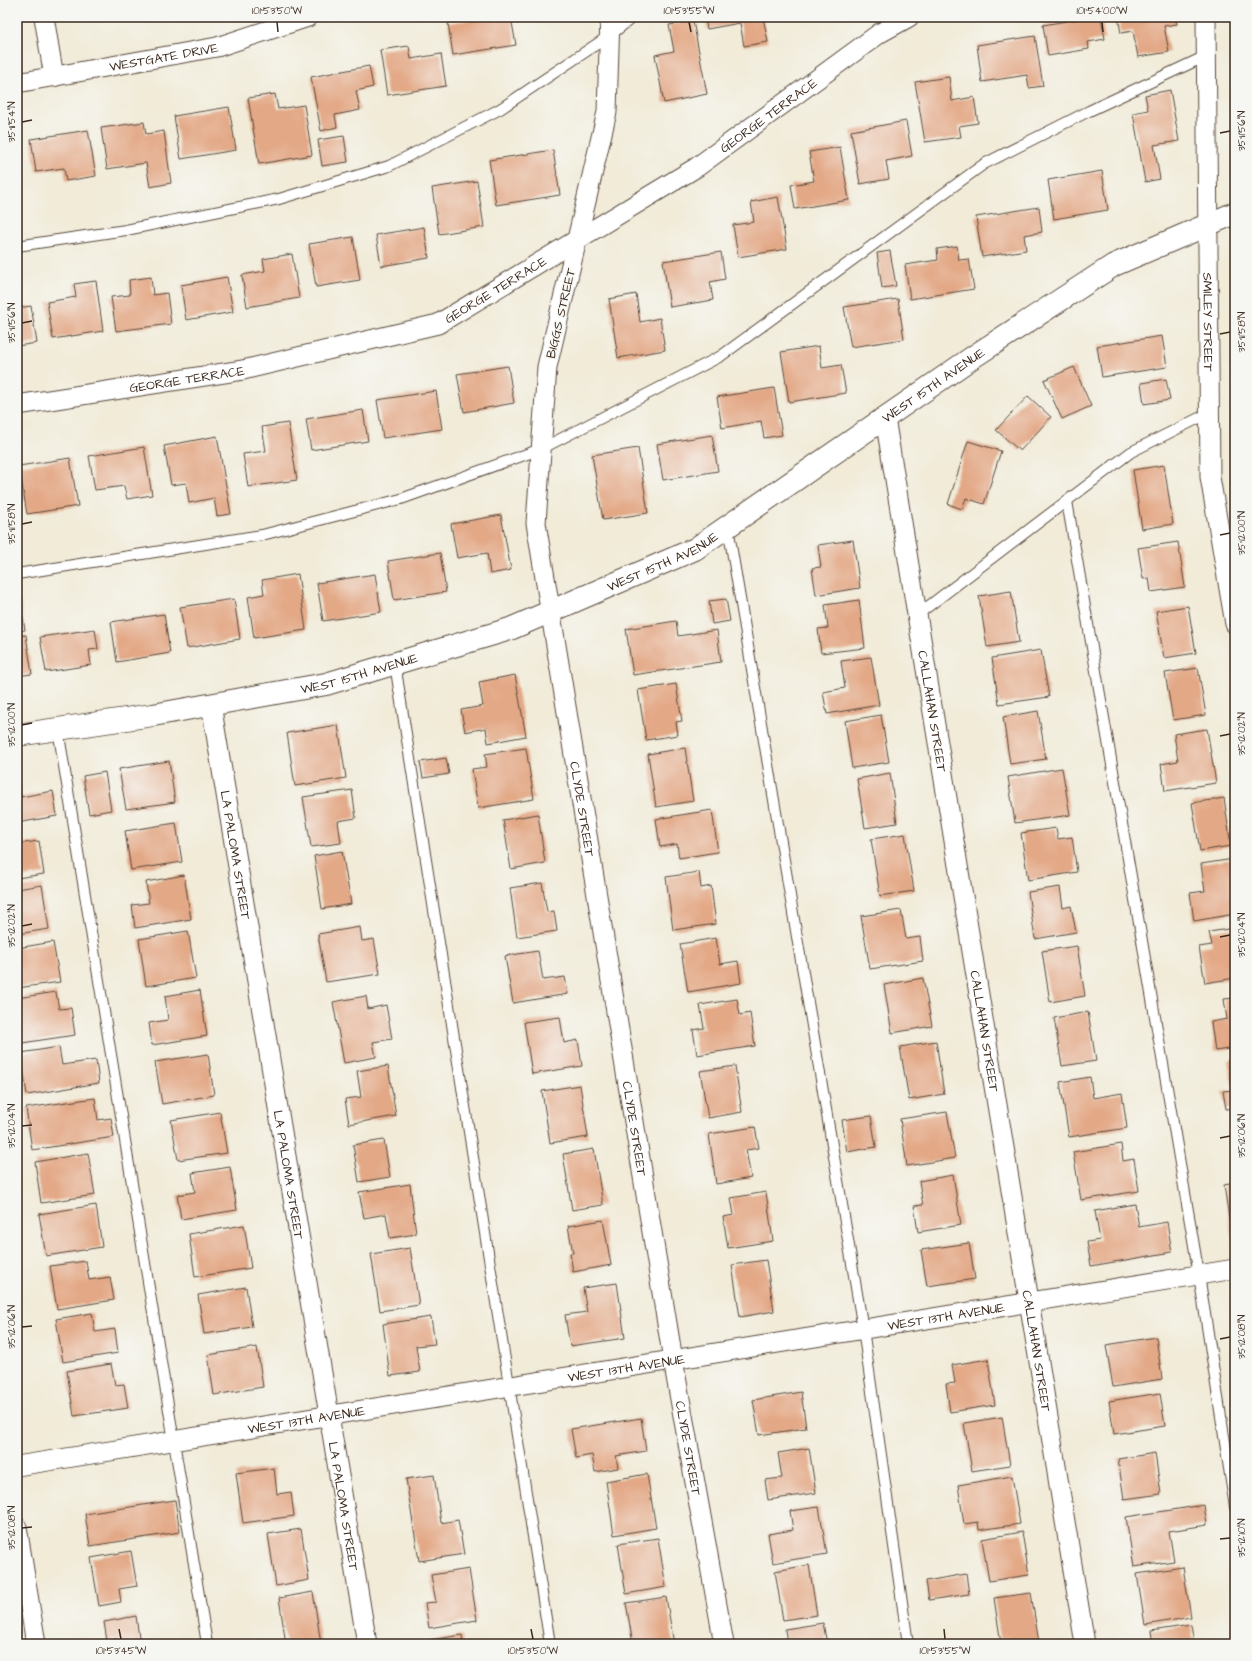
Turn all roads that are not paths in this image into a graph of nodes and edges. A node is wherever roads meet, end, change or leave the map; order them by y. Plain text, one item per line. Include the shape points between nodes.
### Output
1 (44, 17) edge
2 (308, 17) edge
3 (610, 17) edge
4 (633, 17) edge
5 (908, 17) edge
6 (1206, 17) edge
7 (609, 36) junction
8 (1206, 56) junction
9 (54, 76) junction
10 (17, 83) edge
11 (1235, 213) edge
12 (1207, 225) junction
13 (577, 240) junction
14 (17, 246) edge
15 (17, 405) edge
16 (1209, 413) junction
17 (885, 418) junction
18 (541, 449) junction
19 (1067, 501) junction
20 (728, 527) junction
21 (17, 574) edge
22 (550, 612) junction
23 (917, 615) junction
24 (1235, 624) edge
25 (394, 664) junction
26 (211, 704) junction
27 (58, 729) junction
28 (17, 735) edge
29 (1235, 1269) edge
30 (1199, 1275) junction
31 (1029, 1303) junction
32 (863, 1329) junction
33 (673, 1360) junction
34 (509, 1386) junction
35 (329, 1416) junction
36 (174, 1440) junction
37 (17, 1466) edge
38 (1235, 1507) edge
39 (17, 1527) edge
40 (36, 1644) edge
41 (207, 1644) edge
42 (367, 1644) edge
43 (550, 1644) edge
44 (724, 1644) edge
45 (908, 1644) edge
46 (1085, 1644) edge

1 - 9 street
2 - 9 street, WESTGATE DRIVE via 217,48
3 - 7 street, BIGGS STREET
4 - 7 lane
5 - 13 street, GEORGE TERRACE via 880,33 697,167
6 - 8 street, SMILEY STREET
7 - 13 street, BIGGS STREET via 607,112
7 - 14 lane via 500,109 389,166 279,199 126,230
8 - 12 street, SMILEY STREET
8 - 18 lane via 984,164 721,356
9 - 10 street, WESTGATE DRIVE
11 - 12 street, WEST 15TH AVENUE
12 - 16 street, SMILEY STREET
12 - 17 street, WEST 15TH AVENUE via 1114,265
13 - 15 street, GEORGE TERRACE via 438,324 243,370
13 - 18 street, BIGGS STREET via 547,367
16 - 19 lane via 1130,452
16 - 24 street, SMILEY STREET via 1210,477
17 - 20 street, WEST 15TH AVENUE
17 - 23 street, CALLAHAN STREET
18 - 21 lane via 401,498 262,535
18 - 22 street, BIGGS STREET via 536,523
19 - 23 lane
19 - 30 lane
20 - 22 street, WEST 15TH AVENUE via 696,549
20 - 32 lane
22 - 25 street, WEST 15TH AVENUE via 510,629
22 - 33 street, CLYDE STREET
23 - 31 street, CALLAHAN STREET
25 - 26 street, WEST 15TH AVENUE via 326,684
25 - 34 lane
26 - 27 street, WEST 15TH AVENUE
26 - 35 street, LA PALOMA STREET
27 - 28 street, WEST 15TH AVENUE
27 - 36 lane
29 - 30 street, WEST 13TH AVENUE
30 - 31 street, WEST 13TH AVENUE
30 - 38 lane
31 - 32 street, WEST 13TH AVENUE
31 - 46 street, CALLAHAN STREET
32 - 33 street, WEST 13TH AVENUE
32 - 45 lane
33 - 34 street, WEST 13TH AVENUE
33 - 44 street, CLYDE STREET
34 - 35 street, WEST 13TH AVENUE
34 - 43 lane
35 - 36 street, WEST 13TH AVENUE
35 - 42 street, LA PALOMA STREET
36 - 37 street, WEST 13TH AVENUE
36 - 41 lane
39 - 40 street

